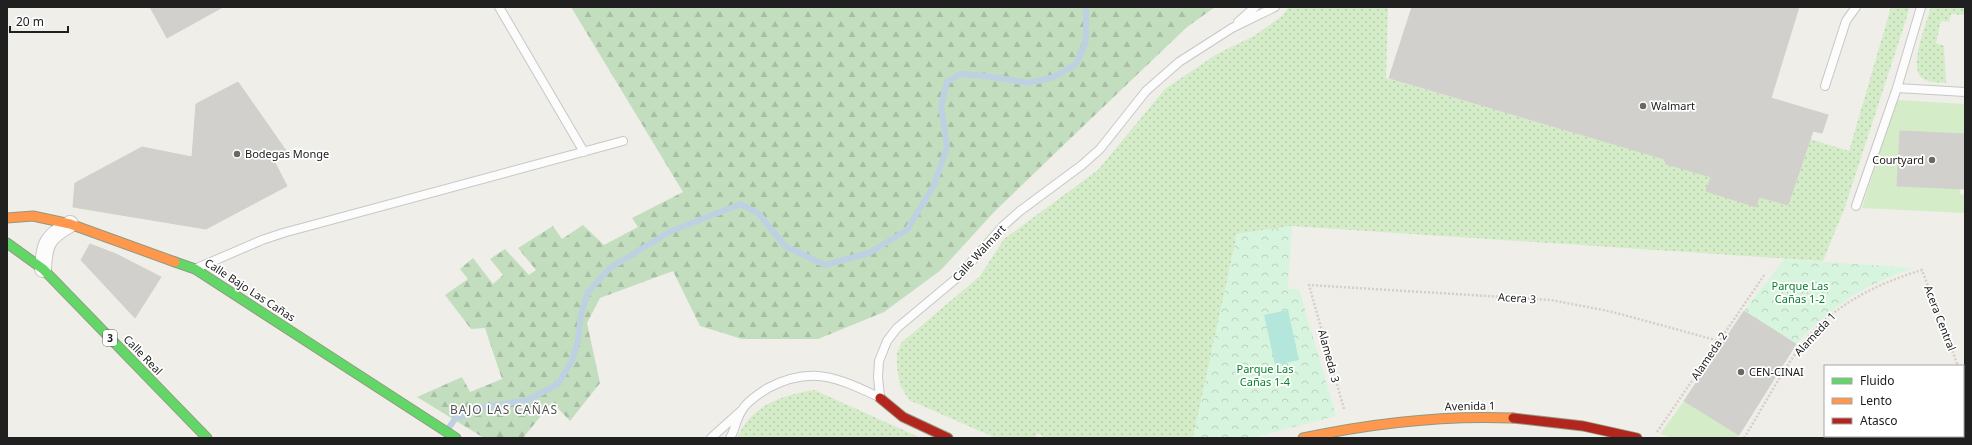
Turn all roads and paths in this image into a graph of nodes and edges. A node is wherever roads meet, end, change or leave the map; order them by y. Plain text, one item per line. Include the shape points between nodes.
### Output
1 (499, 7) edge
2 (1255, 7) edge
3 (1275, 7) edge
4 (1856, 7) edge
5 (1921, 7) edge
6 (1232, 28) junction
7 (1825, 86) dead end
8 (1897, 88) junction
9 (1965, 92) edge
10 (623, 141) dead end
11 (584, 152) junction
12 (1856, 206) dead end
13 (7, 218) edge
14 (70, 224) junction
15 (7, 243) edge
16 (43, 269) junction
17 (195, 269) junction
18 (1922, 270) joint
19 (1766, 274) dead end
20 (1310, 285) joint
21 (1719, 341) junction
22 (1958, 365) edge
23 (880, 398) junction
24 (741, 411) junction
25 (1349, 427) junction
26 (208, 438) edge
27 (456, 438) edge
28 (711, 438) edge
29 (730, 438) edge
30 (948, 438) edge
31 (1304, 438) edge
32 (1637, 438) edge
33 (1652, 438) edge
34 (1744, 438) edge

1 - 11 lane
2 - 6 lane, Calle Walmart
3 - 6 lane, Calle Walmart
4 - 7 lane via 1846,21
5 - 8 lane
6 - 23 lane, Calle Walmart via 1196,50 1164,75 1134,106 1100,149 1020,211 1003,226 958,277 897,328 887,341 879,361
8 - 9 lane
8 - 12 lane
10 - 11 lane
11 - 17 lane via 283,233
13 - 14 street, Calle Bajo Las Cañas via 33,216
14 - 16 street via 48,240
14 - 17 street, Calle Bajo Las Cañas
15 - 16 street, Calle Real / 3
16 - 26 street, Calle Real / 3
17 - 27 street, Calle Bajo Las Cañas
18 - 22 path, Acera Central
18 - 34 path, Alameda 1 via 1894,278 1863,293 1836,311 1799,349
19 - 21 path, Alameda 2
20 - 21 path, Acera 3 via 1551,300 1613,312
20 - 25 path, Alameda 3
21 - 33 path, Alameda 2
23 - 24 lane via 844,381 810,375 793,377 778,383 762,392
23 - 30 street via 906,419
24 - 28 lane
24 - 29 lane
25 - 31 street, Avenida 1
25 - 32 street, Avenida 1 via 1465,417 1521,419 1582,426

